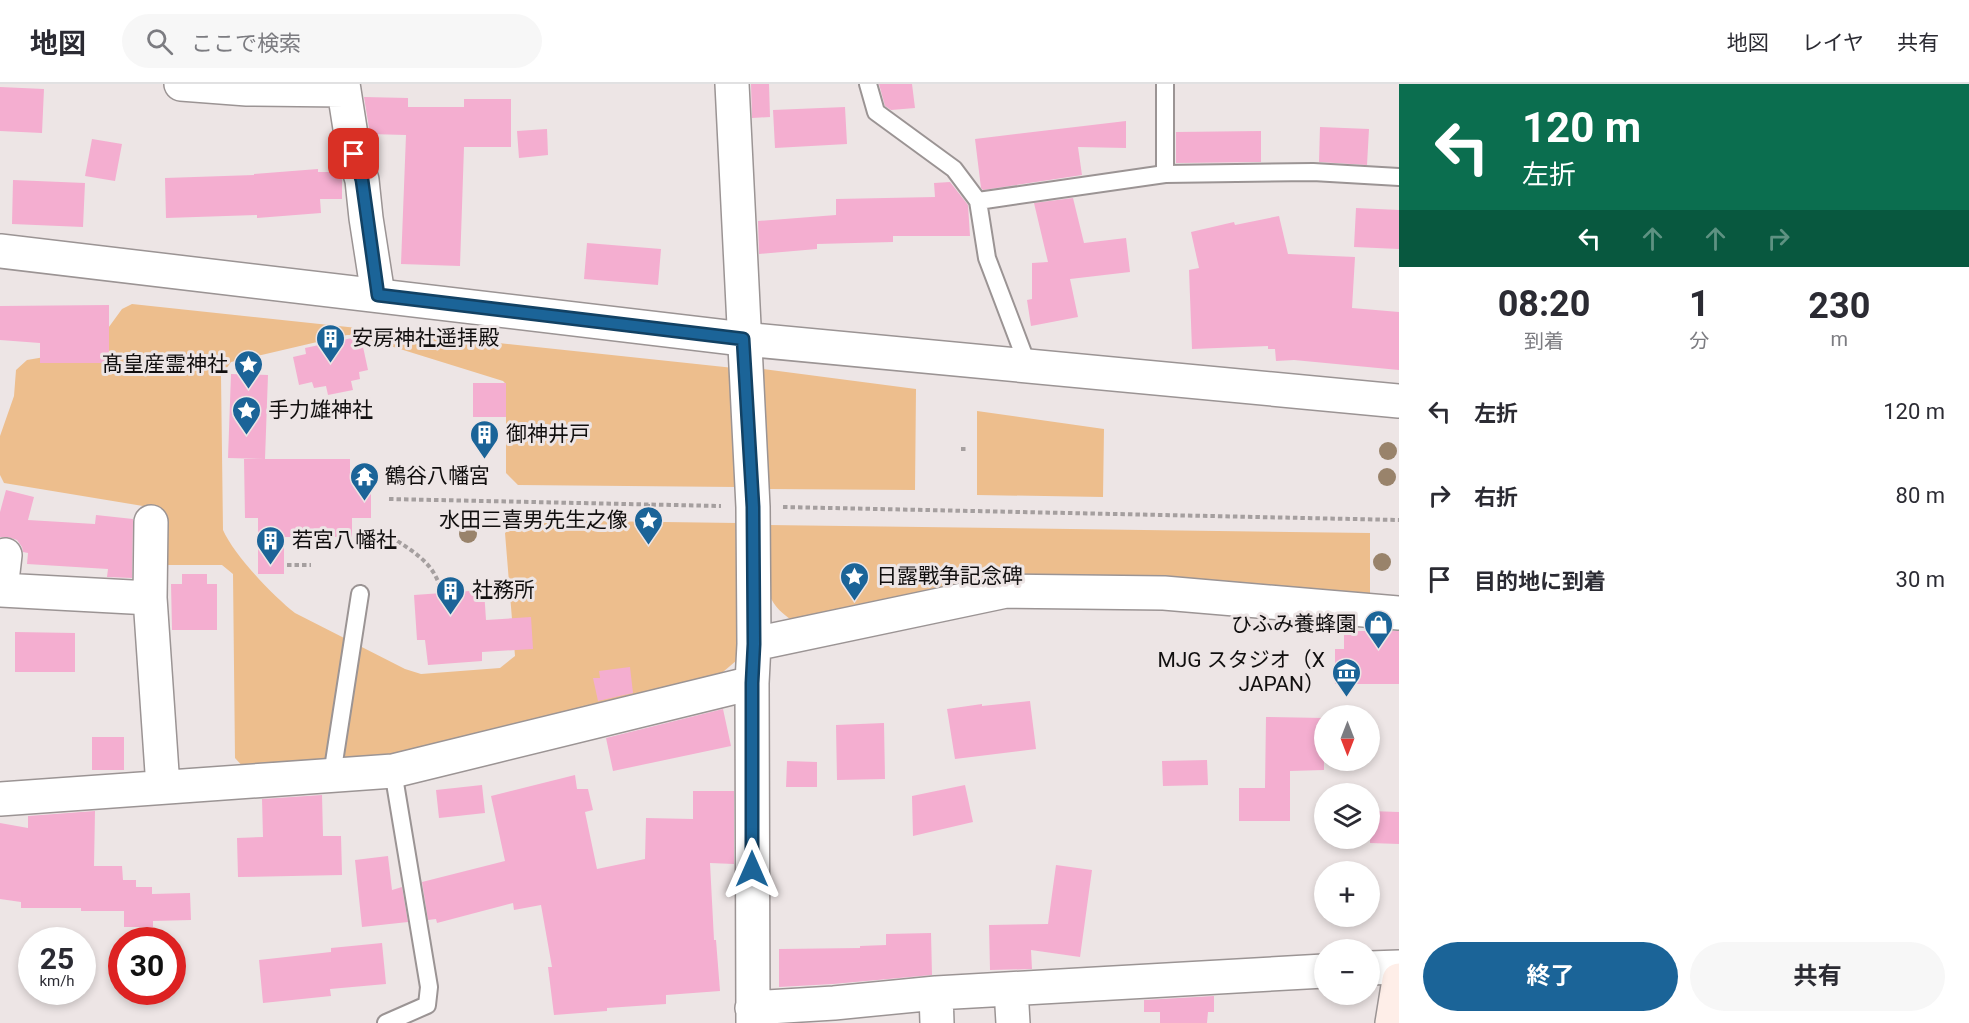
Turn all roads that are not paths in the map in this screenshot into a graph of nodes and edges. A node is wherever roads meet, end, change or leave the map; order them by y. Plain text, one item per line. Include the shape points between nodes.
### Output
1 (181, 84) edge
2 (732, 84) edge
3 (868, 84) edge
4 (1165, 84) edge
5 (344, 87) edge
6 (1165, 174) junction
7 (1399, 177) edge
8 (978, 201) junction
9 (0, 251) edge
10 (378, 295) junction
11 (743, 339) junction
12 (1028, 366) junction
13 (1399, 401) edge
14 (151, 522) dead end
15 (5, 555) dead end
16 (360, 594) dead end
17 (150, 598) junction
18 (1399, 613) edge
19 (754, 644) junction
20 (752, 683) junction
21 (393, 771) junction
22 (332, 776) junction
23 (163, 787) junction
24 (0, 799) edge
25 (1314, 972) edge
26 (1380, 977) edge
27 (1011, 989) junction
28 (1397, 991) edge
29 (936, 1008) edge
30 (752, 1016) edge
31 (386, 1023) edge
32 (1013, 1023) edge

1 - 5 street via 247,89
2 - 11 street
3 - 8 lane via 876,112 954,169
4 - 6 lane
5 - 10 street
6 - 7 lane via 1313,172
6 - 8 lane
8 - 12 lane via 987,258
9 - 10 street
10 - 11 street
11 - 12 street
11 - 19 street via 753,507
12 - 13 street
14 - 17 street
15 - 17 street via 1,590
16 - 22 lane
17 - 23 street
18 - 19 street via 1164,592 1006,591
19 - 20 street
20 - 21 street
20 - 30 street
21 - 22 street
21 - 31 lane via 429,987 427,1005
22 - 23 street
23 - 24 street
25 - 27 street
26 - 28 street
27 - 29 street
27 - 32 street
29 - 30 street via 834,1003

